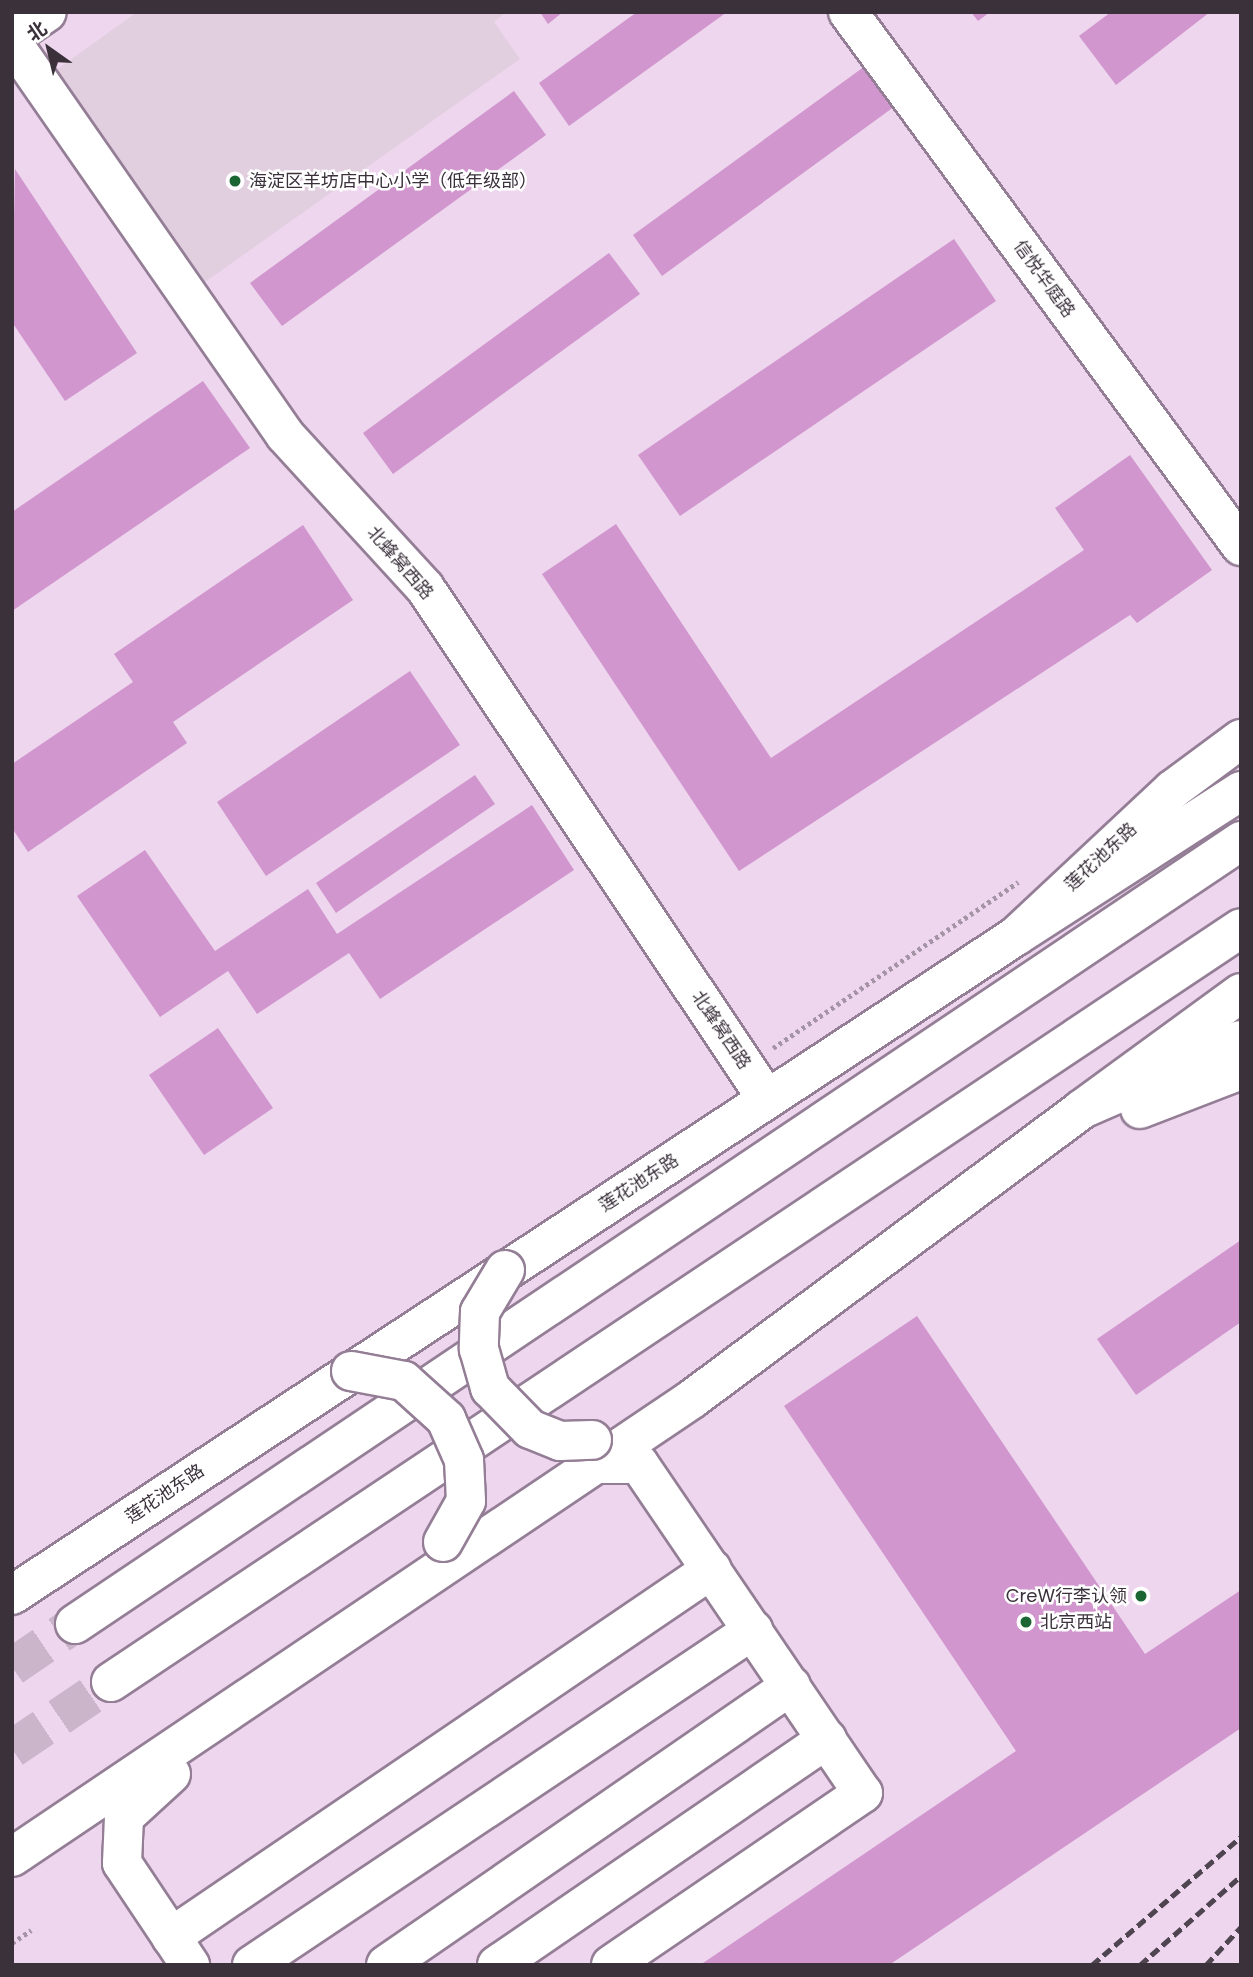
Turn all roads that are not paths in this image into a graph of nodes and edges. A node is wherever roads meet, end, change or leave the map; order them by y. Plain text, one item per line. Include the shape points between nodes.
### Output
1 (47, 12) edge
2 (848, 12) edge
3 (12, 36) edge
4 (12, 42) edge
5 (1241, 546) edge
6 (1241, 739) edge
7 (1241, 791) edge
8 (1241, 841) edge
9 (1241, 928) edge
10 (1016, 936) junction
11 (1241, 993) edge
12 (1241, 1040) edge
13 (1241, 1070) edge
14 (767, 1099) junction
15 (1082, 1109) junction
16 (995, 1197) dead end
17 (944, 1211) junction
18 (505, 1270) junction
19 (351, 1371) junction
20 (692, 1399) junction
21 (591, 1452) junction
22 (639, 1464) junction
23 (443, 1542) junction
24 (712, 1569) junction
25 (12, 1595) edge
26 (75, 1624) tunnel mouth
27 (753, 1630) junction
28 (111, 1682) tunnel mouth
29 (791, 1686) junction
30 (827, 1739) junction
31 (13, 1840) edge
32 (51, 1857) dead end
33 (12, 1881) edge
34 (180, 1951) edge
35 (253, 1965) edge
36 (386, 1965) edge
37 (497, 1965) edge
38 (611, 1965) edge

1 - 3 main road
2 - 5 main road, 信悦华庭路
4 - 14 main road, 北蜂窝西路 via 285,435 425,589
6 - 10 main road, 莲花池东路 via 1172,790
7 - 10 main road
8 - 26 main road
9 - 28 main road
10 - 14 main road, 莲花池东路
11 - 15 main road
12 - 15 main road
13 - 16 main road via 1115,1119
14 - 18 main road, 莲花池东路
15 - 17 main road
17 - 20 main road
17 - 21 main road via 909,1217
18 - 19 main road, 莲花池东路
18 - 21 main road, bridge via 480,1312 479,1349 490,1388 530,1429
19 - 23 main road, bridge via 404,1381 446,1419 464,1460 466,1501
19 - 25 main road, 莲花池东路
20 - 21 main road
20 - 22 main road
21 - 22 main road
21 - 23 main road
21 - 31 main road
22 - 24 main road
22 - 34 main road via 151,1787 124,1817 122,1863
23 - 31 main road
24 - 27 main road
24 - 34 main road
27 - 29 main road
27 - 35 main road
29 - 30 main road
29 - 36 main road
30 - 37 main road
30 - 38 main road via 863,1793
32 - 33 main road

